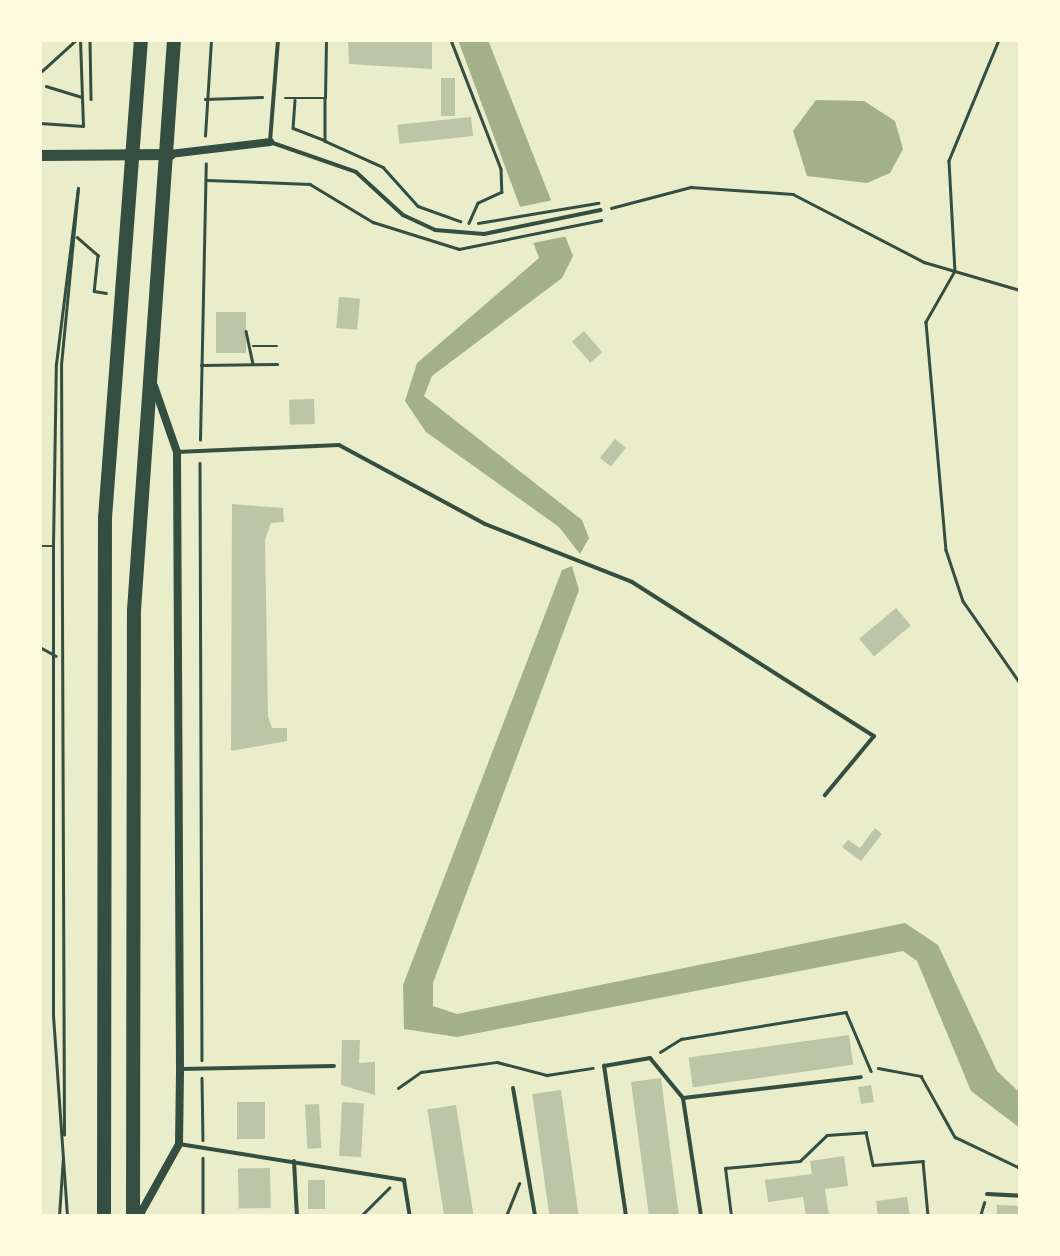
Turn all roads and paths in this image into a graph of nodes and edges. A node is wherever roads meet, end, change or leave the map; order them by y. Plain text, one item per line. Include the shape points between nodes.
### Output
1 (78, 40) edge
2 (90, 40) edge
3 (141, 40) edge
4 (174, 40) edge
5 (210, 40) edge
6 (278, 40) edge
7 (451, 40) edge
8 (999, 40) edge
9 (41, 71) edge
10 (46, 86) junction
11 (40, 94) edge
12 (82, 97) junction
13 (326, 98) dead end
14 (91, 99) dead end
15 (296, 99) dead end
16 (205, 122) dead end
17 (40, 123) edge
18 (325, 141) junction
19 (270, 142) junction
20 (170, 154) junction
21 (40, 155) edge
22 (139, 157) junction
23 (206, 164) dead end
24 (206, 180) junction
25 (596, 197) dead end
26 (601, 210) joint
27 (470, 223) junction
28 (601, 223) dead end
29 (75, 236) junction
30 (954, 271) junction
31 (1020, 290) edge
32 (94, 292) dead end
33 (246, 331) dead end
34 (253, 346) junction
35 (277, 346) dead end
36 (146, 357) junction
37 (253, 364) junction
38 (277, 364) dead end
39 (200, 365) junction
40 (178, 452) junction
41 (200, 452) junction
42 (40, 546) edge
43 (56, 546) junction
44 (40, 647) edge
45 (57, 657) junction
46 (1020, 683) edge
47 (825, 795) dead end
48 (650, 1058) junction
49 (334, 1066) dead end
50 (604, 1066) junction
51 (180, 1068) junction
52 (202, 1069) junction
53 (875, 1069) junction
54 (861, 1077) joint
55 (398, 1088) dead end
56 (513, 1088) dead end
57 (683, 1098) junction
58 (179, 1144) junction
59 (203, 1145) junction
60 (64, 1150) junction
61 (294, 1161) junction
62 (526, 1163) junction
63 (1020, 1168) edge
64 (396, 1178) junction
65 (987, 1194) joint
66 (1020, 1196) edge
67 (58, 1216) edge
68 (67, 1216) edge
69 (104, 1216) edge
70 (136, 1216) edge
71 (203, 1216) edge
72 (297, 1216) edge
73 (361, 1216) edge
74 (410, 1216) edge
75 (506, 1216) edge
76 (535, 1216) edge
77 (626, 1216) edge
78 (701, 1216) edge
79 (731, 1216) edge
80 (928, 1216) edge
81 (980, 1216) edge

1 - 9 path
1 - 12 path
2 - 14 path
3 - 22 highway
4 - 20 highway
5 - 16 path
6 - 19 lane
7 - 27 path via 501,170 502,192 478,203
8 - 30 path via 950,161
9 - 10 path
10 - 11 path
10 - 12 path
12 - 17 path via 83,126
13 - 18 path
15 - 18 path via 293,128
18 - 27 path via 383,167 418,206
19 - 20 street
19 - 26 lane via 356,172 435,230 484,234
20 - 22 main road
20 - 36 highway
21 - 22 main road
22 - 69 highway via 104,518
23 - 24 path
24 - 28 path via 310,184 435,244 486,245
24 - 39 path
25 - 27 path
26 - 30 path via 691,188 776,190
29 - 32 path via 98,255
29 - 43 path via 60,364
29 - 43 path via 78,188 56,364
30 - 31 path
30 - 46 path via 926,322 946,550 962,601
33 - 34 path
34 - 35 path
34 - 37 path
36 - 40 street
36 - 70 highway via 134,610
37 - 38 path
37 - 39 path
39 - 41 path
40 - 41 lane
40 - 51 street
41 - 47 lane via 339,445 547,552 594,566 874,736
41 - 52 path
42 - 43 path
43 - 45 path
44 - 45 path
45 - 60 path via 53,1016
48 - 50 lane
48 - 53 path via 681,1039 846,1012
48 - 57 lane
49 - 52 lane
50 - 55 path via 547,1075 497,1062 421,1072
50 - 77 lane
51 - 52 lane
51 - 58 street
52 - 59 path
53 - 54 path
53 - 63 path via 921,1076 955,1136
54 - 57 lane
56 - 62 lane
57 - 78 lane
58 - 59 lane
58 - 70 street
59 - 61 lane
59 - 71 path
60 - 67 path
60 - 68 path
61 - 64 lane
61 - 72 lane
62 - 75 path
62 - 76 lane
64 - 73 path
64 - 74 lane via 404,1180
65 - 66 lane
65 - 81 path
79 - 80 path via 726,1168 800,1160 826,1136 866,1132 873,1166 923,1161

